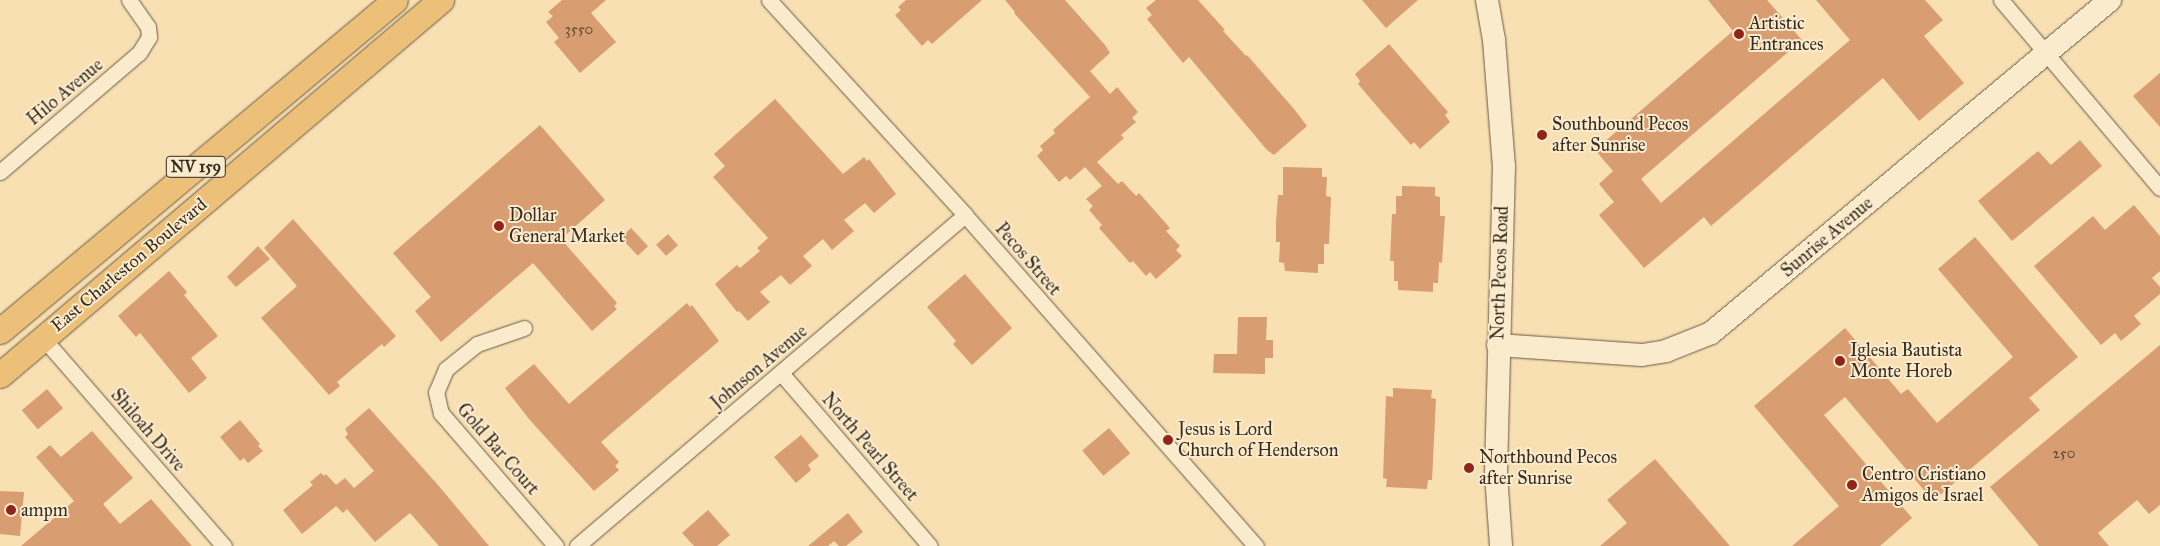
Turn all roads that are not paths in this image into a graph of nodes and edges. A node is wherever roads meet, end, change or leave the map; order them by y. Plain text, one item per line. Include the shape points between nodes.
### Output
1 (129, 0) edge
2 (441, 0) edge
3 (769, 0) edge
4 (1487, 0) edge
5 (2001, 0) edge
6 (2110, 0) edge
7 (392, 1) edge
8 (420, 18) junction
9 (2047, 54) junction
10 (0, 172) edge
11 (2160, 188) edge
12 (965, 215) junction
13 (524, 328) dead end
14 (0, 331) edge
15 (44, 338) junction
16 (1498, 345) junction
17 (781, 373) junction
18 (0, 375) edge
19 (224, 546) edge
20 (556, 546) edge
21 (577, 546) edge
22 (930, 546) edge
23 (1256, 546) edge
24 (1501, 546) edge

1 - 10 street, Hilo Avenue via 148,26 149,37 139,53
2 - 8 main road, East Charleston Boulevard / NV 159
3 - 12 street, Pecos Street
4 - 16 street, North Pecos Road via 1494,40 1504,166
5 - 9 street
6 - 9 street, Sunrise Avenue
7 - 8 street
7 - 14 main road, East Charleston Boulevard / NV 159
8 - 15 main road, East Charleston Boulevard / NV 159
9 - 11 street
9 - 16 street, Sunrise Avenue via 1711,333 1666,351 1642,355
12 - 17 street, Johnson Avenue
12 - 23 street, Pecos Street
13 - 20 street, Gold Bar Court via 477,344 446,368 436,392 441,413
15 - 18 main road, East Charleston Boulevard / NV 159
15 - 19 street, Shiloah Drive
16 - 24 street, North Pecos Road via 1496,474
17 - 21 street, Johnson Avenue
17 - 22 street, North Pearl Street

